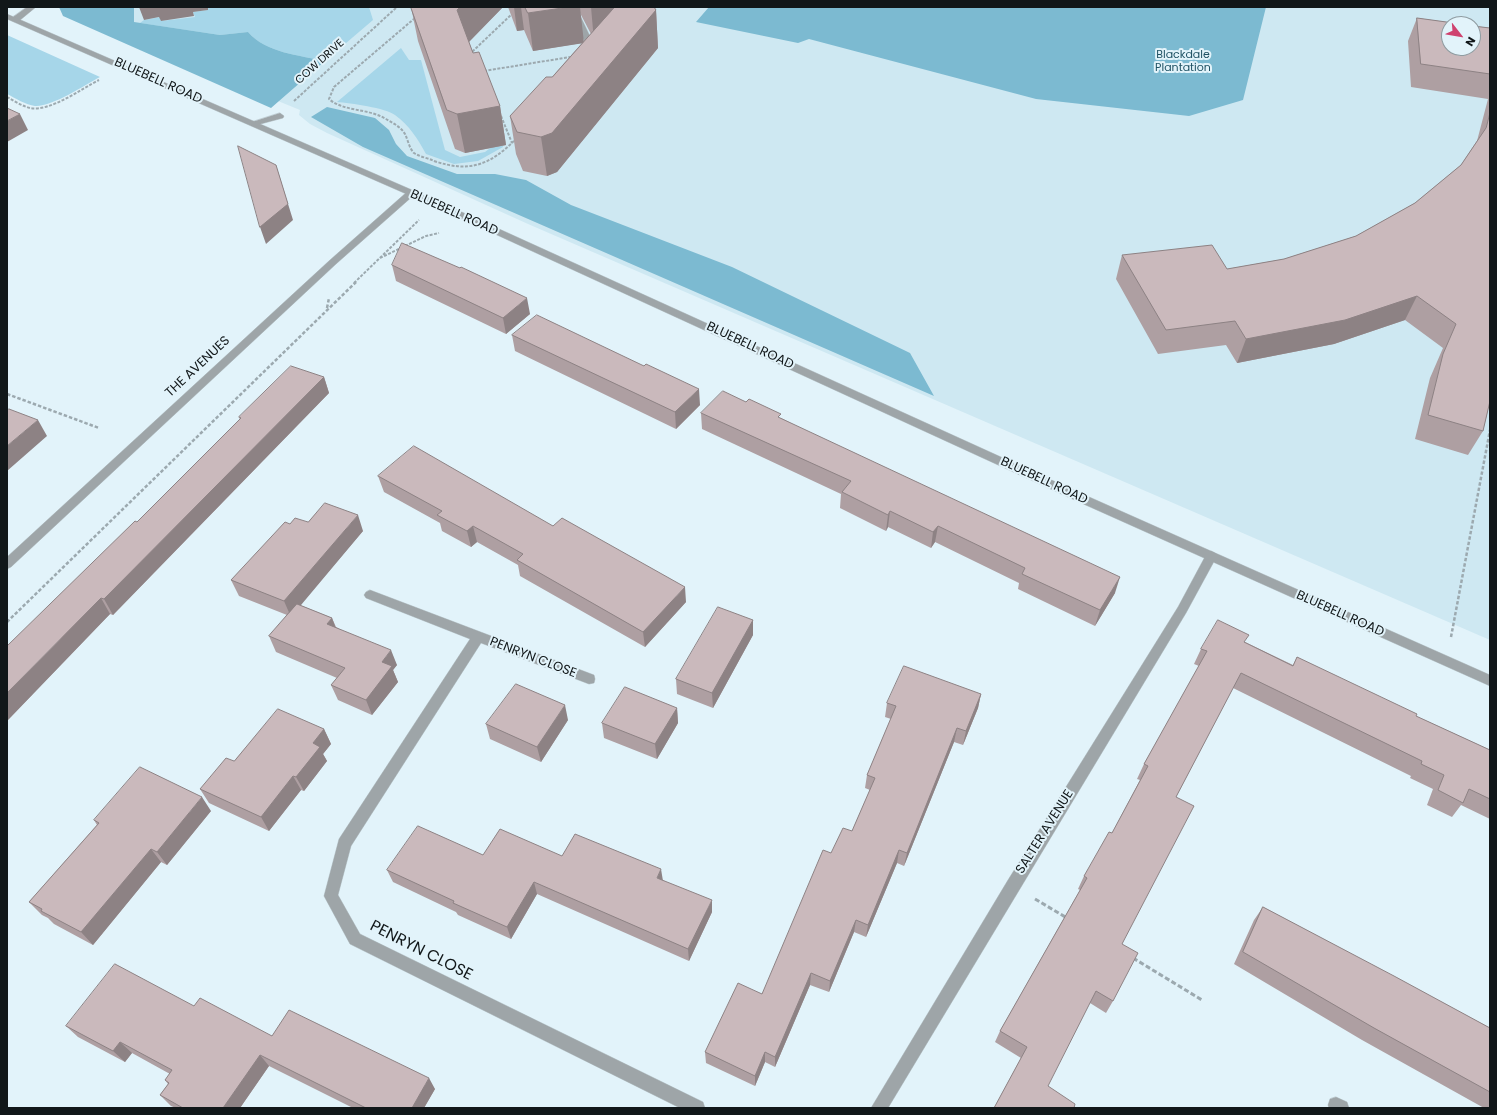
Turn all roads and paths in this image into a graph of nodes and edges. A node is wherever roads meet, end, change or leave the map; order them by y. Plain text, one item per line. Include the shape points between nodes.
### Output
1 (32, 7) edge
2 (397, 7) edge
3 (572, 7) edge
4 (513, 12) dead end
5 (7, 16) edge
6 (421, 16) edge
7 (16, 19) junction
8 (594, 53) joint
9 (476, 57) edge
10 (104, 77) dead end
11 (485, 78) edge
12 (7, 97) edge
13 (500, 114) dead end
14 (280, 116) joint
15 (253, 123) junction
16 (518, 137) edge
17 (512, 143) junction
18 (411, 193) junction
19 (416, 223) dead end
20 (439, 233) dead end
21 (378, 259) junction
22 (7, 394) edge
23 (99, 428) dead end
24 (1490, 430) edge
25 (1211, 556) junction
26 (7, 564) edge
27 (370, 595) dead end
28 (7, 622) edge
29 (478, 637) junction
30 (1451, 638) dead end
31 (589, 679) dead end
32 (1490, 681) edge
33 (1013, 885) junction
34 (1070, 920) edge
35 (1130, 956) edge
36 (1202, 1000) dead end
37 (696, 1108) edge
38 (880, 1108) edge

1 - 7 street
2 - 14 path, COW DRIVE
3 - 8 street
4 - 9 path via 473,51
5 - 7 street, BLUEBELL ROAD
6 - 17 path via 404,27 334,88 329,99 334,104 368,111 394,123 403,131 408,146 415,153 458,168 488,162 503,153
7 - 15 street, BLUEBELL ROAD
8 - 11 path via 482,71
10 - 12 path via 50,105 38,108 31,108
13 - 17 path
14 - 15 street
15 - 18 street, BLUEBELL ROAD
16 - 17 path
18 - 25 street, BLUEBELL ROAD
18 - 26 street, THE AVENUES via 372,225
19 - 21 path
20 - 21 path via 412,242
21 - 28 path
22 - 23 path
24 - 30 path
25 - 32 street, BLUEBELL ROAD
25 - 33 street, SALTER AVENUE via 1182,610
27 - 29 street, PENRYN CLOSE
29 - 31 street, PENRYN CLOSE
29 - 37 street, PENRYN CLOSE via 344,844 331,896 355,939
33 - 34 path
33 - 38 street, SALTER AVENUE
35 - 36 path

